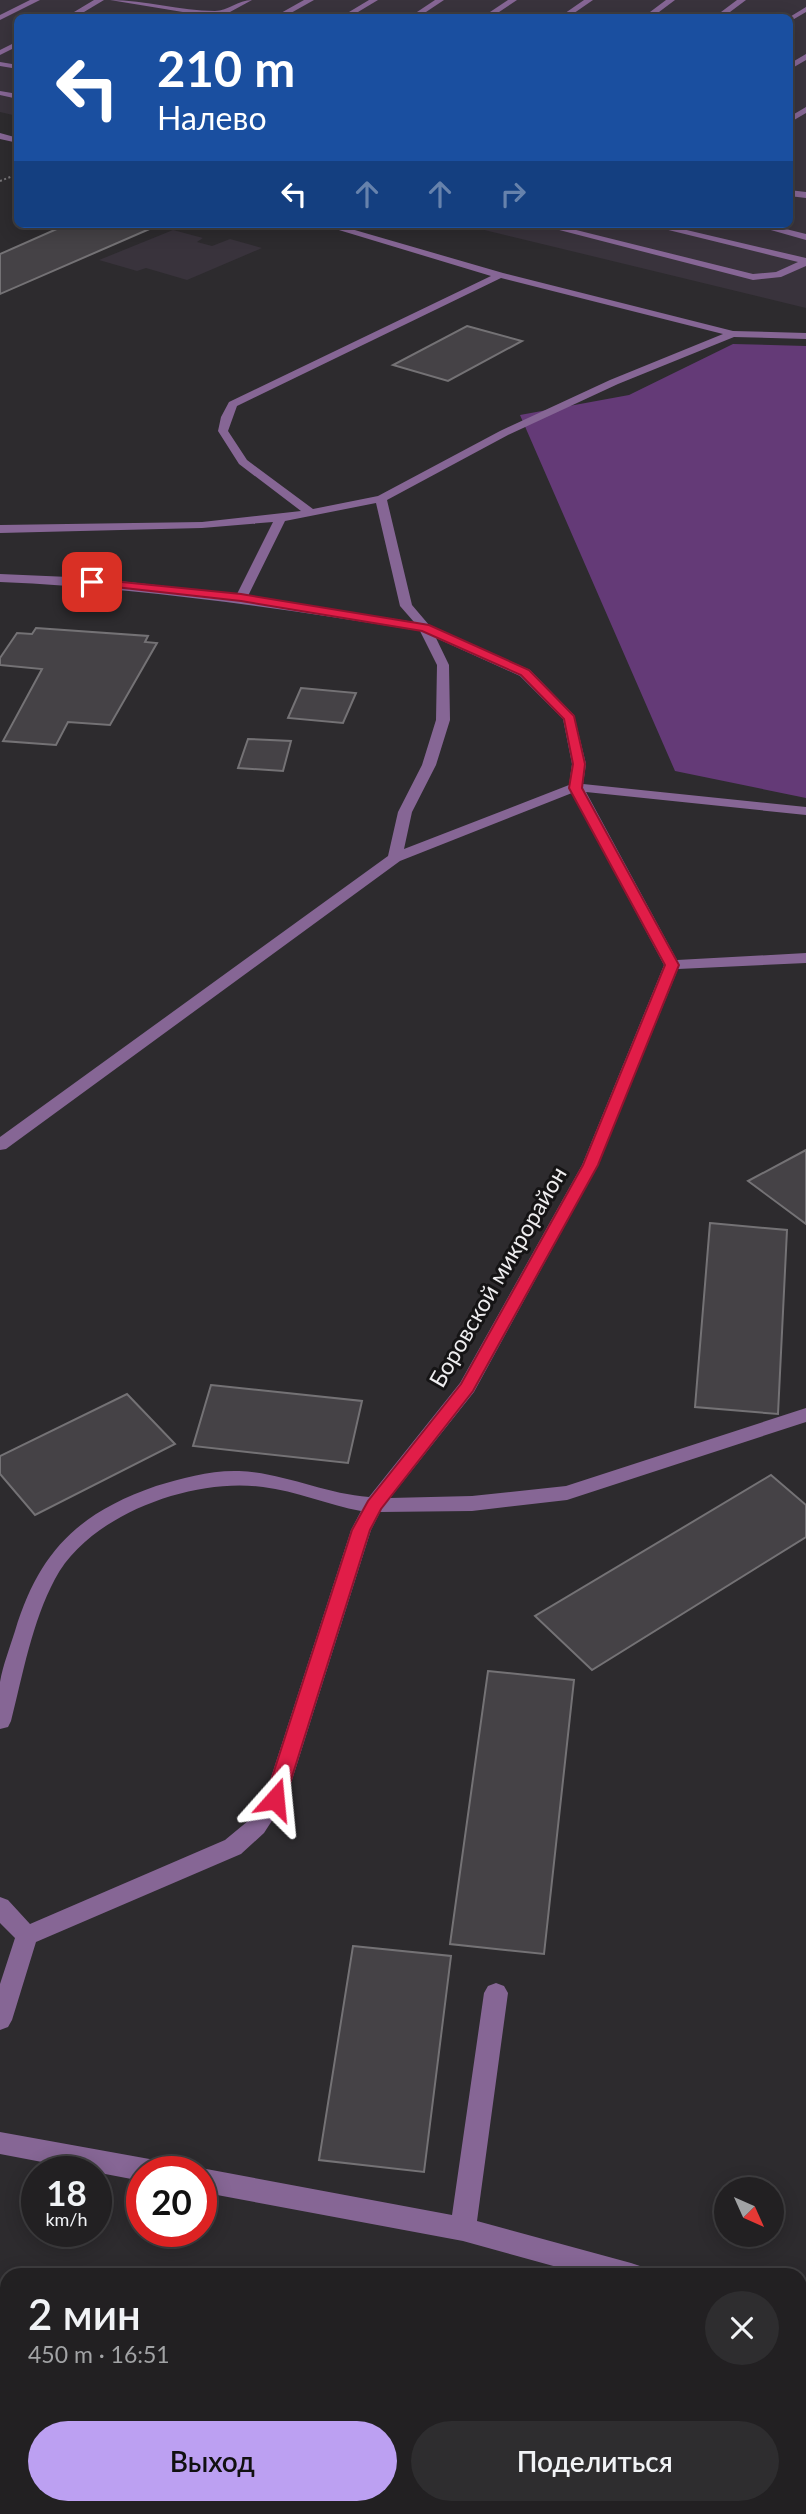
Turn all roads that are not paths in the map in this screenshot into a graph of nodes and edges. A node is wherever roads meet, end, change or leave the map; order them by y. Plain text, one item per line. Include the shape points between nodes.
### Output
1 (36, 0) edge
2 (100, 0) edge
3 (114, 0) edge
4 (173, 0) edge
5 (248, 0) edge
6 (310, 0) edge
7 (373, 0) edge
8 (440, 0) edge
9 (513, 0) edge
10 (589, 0) edge
11 (671, 0) edge
12 (742, 0) edge
13 (161, 6) junction
14 (150, 12) dead end
15 (74, 14) edge
16 (205, 14) edge
17 (220, 14) edge
18 (283, 14) edge
19 (349, 14) edge
20 (417, 14) edge
21 (490, 14) edge
22 (567, 14) edge
23 (651, 14) edge
24 (722, 14) edge
25 (0, 18) edge
26 (806, 109) edge
27 (795, 117) edge
28 (338, 228) edge
29 (557, 228) edge
30 (666, 228) edge
31 (771, 228) edge
32 (806, 237) edge
33 (806, 262) edge
34 (500, 275) junction
35 (733, 334) junction
36 (806, 336) edge
37 (381, 499) junction
38 (310, 512) junction
39 (281, 518) junction
40 (24, 528) junction
41 (0, 529) edge
42 (0, 536) edge
43 (0, 578) edge
44 (241, 598) junction
45 (425, 628) junction
46 (576, 788) junction
47 (806, 811) edge
48 (395, 858) junction
49 (806, 958) edge
50 (672, 965) junction
51 (0, 1145) edge
52 (806, 1415) edge
53 (374, 1505) junction
54 (0, 1721) edge
55 (0, 1907) edge
56 (27, 1936) junction
57 (496, 1993) dead end
58 (0, 2020) edge
59 (0, 2143) edge
60 (126, 2167) edge
61 (217, 2183) edge
62 (463, 2229) junction
63 (605, 2268) edge

1 - 25 lane
2 - 15 lane
3 - 13 lane
4 - 13 lane
5 - 17 lane
6 - 18 lane
7 - 19 lane
8 - 20 lane
9 - 21 lane
10 - 22 lane
11 - 23 lane
12 - 24 lane
13 - 14 lane
13 - 16 lane
26 - 27 lane
28 - 34 lane
29 - 33 lane via 753,277 778,275
30 - 33 lane
31 - 32 lane
34 - 35 lane
34 - 38 lane via 233,404 223,431 243,462
35 - 36 lane
35 - 37 lane via 503,433
37 - 38 lane
37 - 45 lane via 406,606
38 - 39 lane
39 - 40 lane via 202,525
39 - 44 lane
40 - 41 lane
40 - 42 lane
43 - 44 lane via 92,582
44 - 45 lane
45 - 46 lane via 525,673 569,718 579,764
45 - 48 lane via 443,665 443,720 429,765 405,812
46 - 47 lane
46 - 48 lane
46 - 50 lane
48 - 51 lane
49 - 50 lane
50 - 53 lane, Боровской микрорайон via 590,1165 467,1387
52 - 53 lane via 568,1493 497,1502
53 - 54 lane via 233,1477 167,1490 102,1521 69,1545 51,1567 38,1594
53 - 56 lane, Боровской микрорайон via 361,1530 275,1799 256,1827 233,1847
55 - 56 lane
56 - 58 lane
57 - 62 lane
59 - 60 lane
61 - 62 lane
62 - 63 lane

